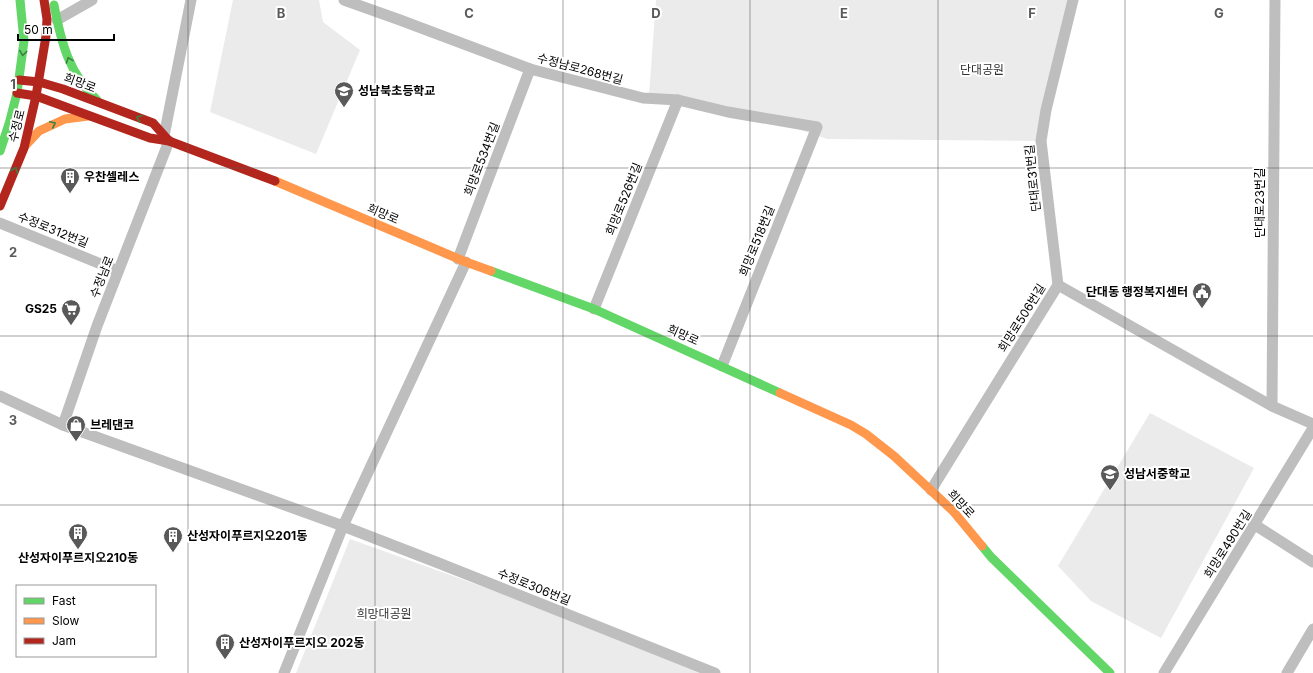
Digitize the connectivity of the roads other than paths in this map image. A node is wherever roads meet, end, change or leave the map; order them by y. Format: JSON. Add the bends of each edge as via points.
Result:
{"nodes":[{"id":1,"x":20,"y":0,"type":"edge"},
{"id":2,"x":44,"y":0,"type":"edge"},
{"id":3,"x":53,"y":0,"type":"edge"},
{"id":4,"x":92,"y":0,"type":"edge"},
{"id":5,"x":191,"y":0,"type":"edge"},
{"id":6,"x":344,"y":0,"type":"edge"},
{"id":7,"x":1073,"y":0,"type":"edge"},
{"id":8,"x":1275,"y":0,"type":"edge"},
{"id":9,"x":57,"y":20,"type":"junction"},
{"id":10,"x":530,"y":70,"type":"junction"},
{"id":11,"x":19,"y":80,"type":"junction"},
{"id":12,"x":39,"y":82,"type":"junction"},
{"id":13,"x":17,"y":93,"type":"junction"},
{"id":14,"x":36,"y":96,"type":"junction"},
{"id":15,"x":678,"y":100,"type":"junction"},
{"id":16,"x":100,"y":103,"type":"junction"},
{"id":17,"x":90,"y":116,"type":"junction"},
{"id":18,"x":817,"y":127,"type":"joint"},
{"id":19,"x":167,"y":138,"type":"junction"},
{"id":20,"x":24,"y":148,"type":"junction"},
{"id":21,"x":0,"y":151,"type":"edge"},
{"id":22,"x":0,"y":206,"type":"edge"},
{"id":23,"x":0,"y":223,"type":"edge"},
{"id":24,"x":462,"y":260,"type":"junction"},
{"id":25,"x":118,"y":271,"type":"junction"},
{"id":26,"x":1058,"y":285,"type":"junction"},
{"id":27,"x":594,"y":309,"type":"junction"},
{"id":28,"x":722,"y":366,"type":"junction"},
{"id":29,"x":0,"y":396,"type":"edge"},
{"id":30,"x":1272,"y":406,"type":"junction"},
{"id":31,"x":63,"y":424,"type":"junction"},
{"id":32,"x":1313,"y":424,"type":"edge"},
{"id":33,"x":1313,"y":428,"type":"edge"},
{"id":34,"x":931,"y":490,"type":"junction"},
{"id":35,"x":1255,"y":525,"type":"junction"},
{"id":36,"x":343,"y":526,"type":"junction"},
{"id":37,"x":1313,"y":562,"type":"edge"},
{"id":38,"x":1313,"y":629,"type":"edge"},
{"id":39,"x":284,"y":673,"type":"edge"},
{"id":40,"x":716,"y":673,"type":"edge"},
{"id":41,"x":1110,"y":673,"type":"edge"},
{"id":42,"x":1164,"y":673,"type":"edge"},
{"id":43,"x":1287,"y":673,"type":"edge"}],
"edges":[{"from":1,"to":11,"type":"main road","name":"수정로","one_way":true,"via":[[24,42]]},
{"from":2,"to":12,"type":"main road","name":"수정로","via":[[47,25]]},
{"from":3,"to":9,"type":"main road"},
{"from":4,"to":9,"type":"street"},
{"from":5,"to":19,"type":"street","name":"수정남로"},
{"from":6,"to":10,"type":"street","name":"수정남로268번길"},
{"from":7,"to":26,"type":"street","name":"단대로31번길","via":[[1046,110],[1041,142]]},
{"from":8,"to":30,"type":"street","name":"단대로23번길"},
{"from":16,"to":9,"type":"main road","one_way":true,"via":[[84,87],[71,65]]},
{"from":10,"to":15,"type":"street","name":"수정남로268번길","via":[[642,98]]},
{"from":10,"to":24,"type":"street","name":"희망로534번길"},
{"from":11,"to":12,"type":"main road","name":"희망로"},
{"from":11,"to":13,"type":"main road","name":"수정로"},
{"from":12,"to":14,"type":"main road","name":"수정로"},
{"from":12,"to":16,"type":"main road","name":"희망로"},
{"from":13,"to":14,"type":"main road","name":"희망로"},
{"from":13,"to":21,"type":"main road","name":"수정로","via":[[10,124]]},
{"from":14,"to":17,"type":"main road","name":"희망로"},
{"from":14,"to":20,"type":"main road","name":"수정로"},
{"from":15,"to":18,"type":"street","name":"수정남로268번길","via":[[728,112]]},
{"from":15,"to":27,"type":"street","name":"희망로526번길"},
{"from":19,"to":16,"type":"main road","name":"희망로","one_way":true,"via":[[153,123]]},
{"from":17,"to":19,"type":"main road","name":"희망로","via":[[150,138]]},
{"from":20,"to":17,"type":"main road","one_way":true,"via":[[39,131],[65,119]]},
{"from":18,"to":28,"type":"street","name":"희망로518번길"},
{"from":19,"to":24,"type":"main road","name":"희망로"},
{"from":19,"to":25,"type":"street","name":"수정남로"},
{"from":22,"to":20,"type":"main road","name":"수정로","one_way":true},
{"from":23,"to":25,"type":"street","name":"수정로312번길"},
{"from":24,"to":27,"type":"main road","name":"희망로"},
{"from":24,"to":36,"type":"street","name":"희망로534번길"},
{"from":25,"to":31,"type":"street","name":"수정남로"},
{"from":26,"to":30,"type":"street","name":"희망로506번길"},
{"from":26,"to":34,"type":"street","name":"희망로506번길"},
{"from":27,"to":28,"type":"main road","name":"희망로"},
{"from":28,"to":34,"type":"main road","name":"희망로","via":[[851,425],[894,456]]},
{"from":29,"to":31,"type":"street","name":"수정로306번길"},
{"from":30,"to":32,"type":"street","name":"희망로506번길"},
{"from":31,"to":36,"type":"street","name":"수정로306번길"},
{"from":33,"to":35,"type":"street","name":"희망로490번길"},
{"from":34,"to":41,"type":"main road","name":"희망로","via":[[954,511],[991,557]]},
{"from":35,"to":37,"type":"street"},
{"from":35,"to":42,"type":"street","name":"희망로490번길"},
{"from":36,"to":39,"type":"street","name":"희망로534번길"},
{"from":36,"to":40,"type":"street","name":"수정로306번길"},
{"from":38,"to":43,"type":"street"}]}
